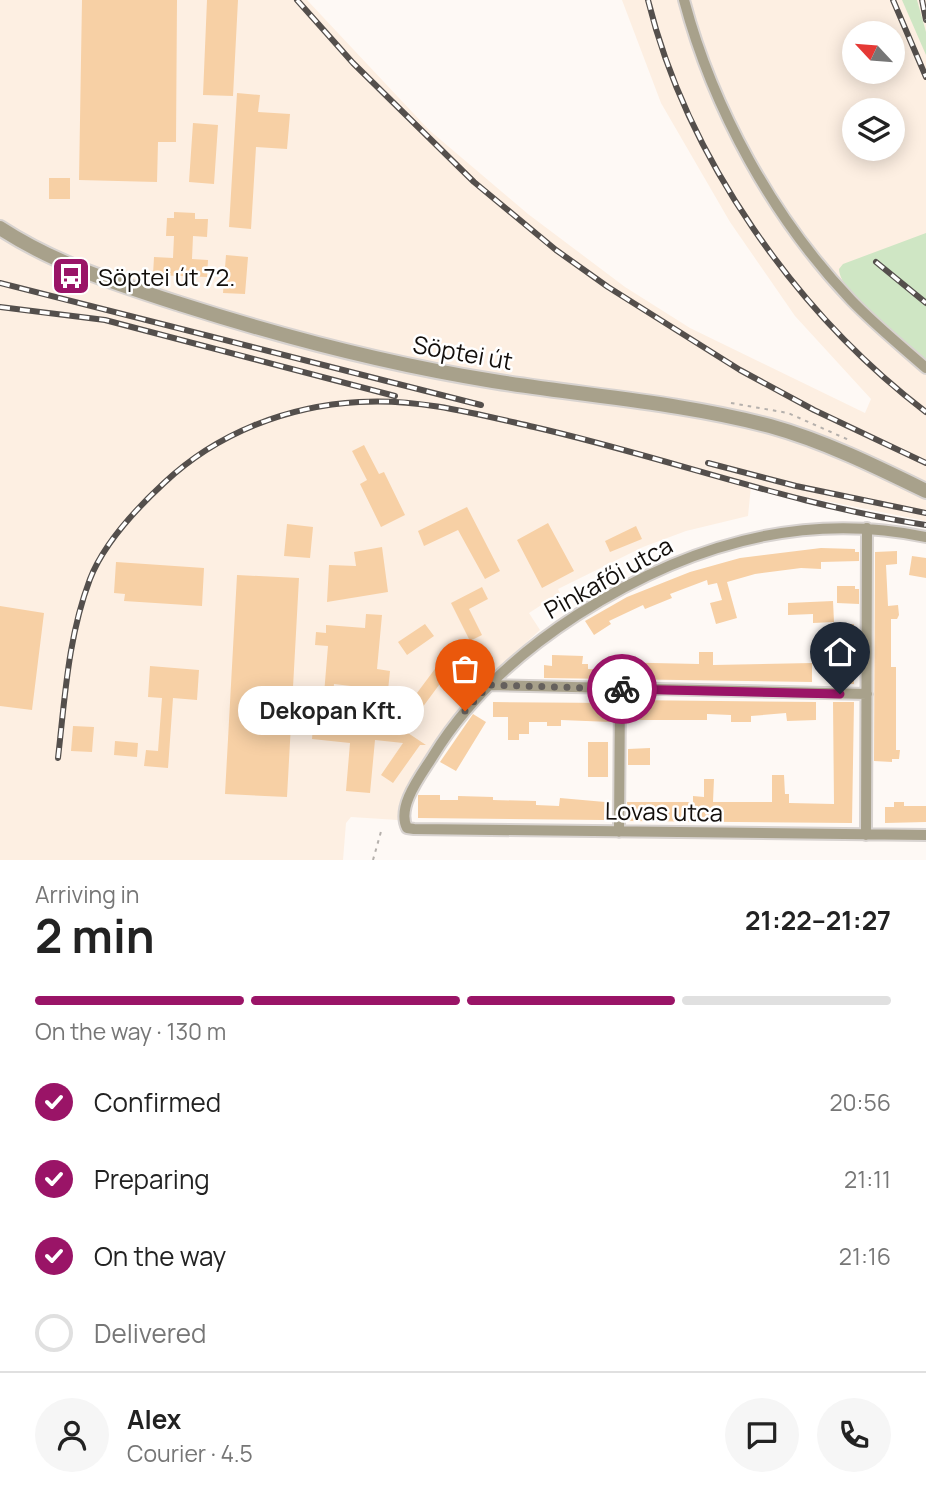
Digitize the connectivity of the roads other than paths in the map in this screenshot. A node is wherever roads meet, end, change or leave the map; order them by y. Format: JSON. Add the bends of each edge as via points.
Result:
{"nodes":[{"id":1,"x":684,"y":0,"type":"edge"},
{"id":2,"x":0,"y":228,"type":"edge"},
{"id":3,"x":926,"y":368,"type":"edge"},
{"id":4,"x":926,"y":491,"type":"edge"},
{"id":5,"x":867,"y":528,"type":"junction"},
{"id":6,"x":926,"y":537,"type":"edge"},
{"id":7,"x":489,"y":685,"type":"junction"},
{"id":8,"x":620,"y":689,"type":"junction"},
{"id":9,"x":867,"y":694,"type":"junction"},
{"id":10,"x":405,"y":822,"type":"joint"},
{"id":11,"x":619,"y":832,"type":"junction"},
{"id":12,"x":866,"y":835,"type":"junction"},
{"id":13,"x":926,"y":835,"type":"edge"}],
"edges":[{"from":1,"to":3,"type":"street","via":[[725,111],[776,202],[851,299]]},
{"from":2,"to":4,"type":"street","name":"Söptei út","via":[[94,275],[278,334],[429,370],[720,414],[828,446]]},
{"from":5,"to":6,"type":"street","name":"Pinkafői utca"},
{"from":5,"to":7,"type":"street","name":"Pinkafői utca","via":[[778,533],[692,555],[588,608],[536,642]]},
{"from":5,"to":9,"type":"street"},
{"from":7,"to":8,"type":"street"},
{"from":7,"to":10,"type":"street","name":"Pinkafői utca","via":[[445,736],[408,801]]},
{"from":8,"to":9,"type":"street"},
{"from":8,"to":11,"type":"street"},
{"from":9,"to":12,"type":"street"},
{"from":10,"to":11,"type":"street","name":"Lovas utca","via":[[407,828],[414,829]]},
{"from":11,"to":12,"type":"street","name":"Lovas utca"},
{"from":12,"to":13,"type":"street","name":"Lovas utca"}]}
